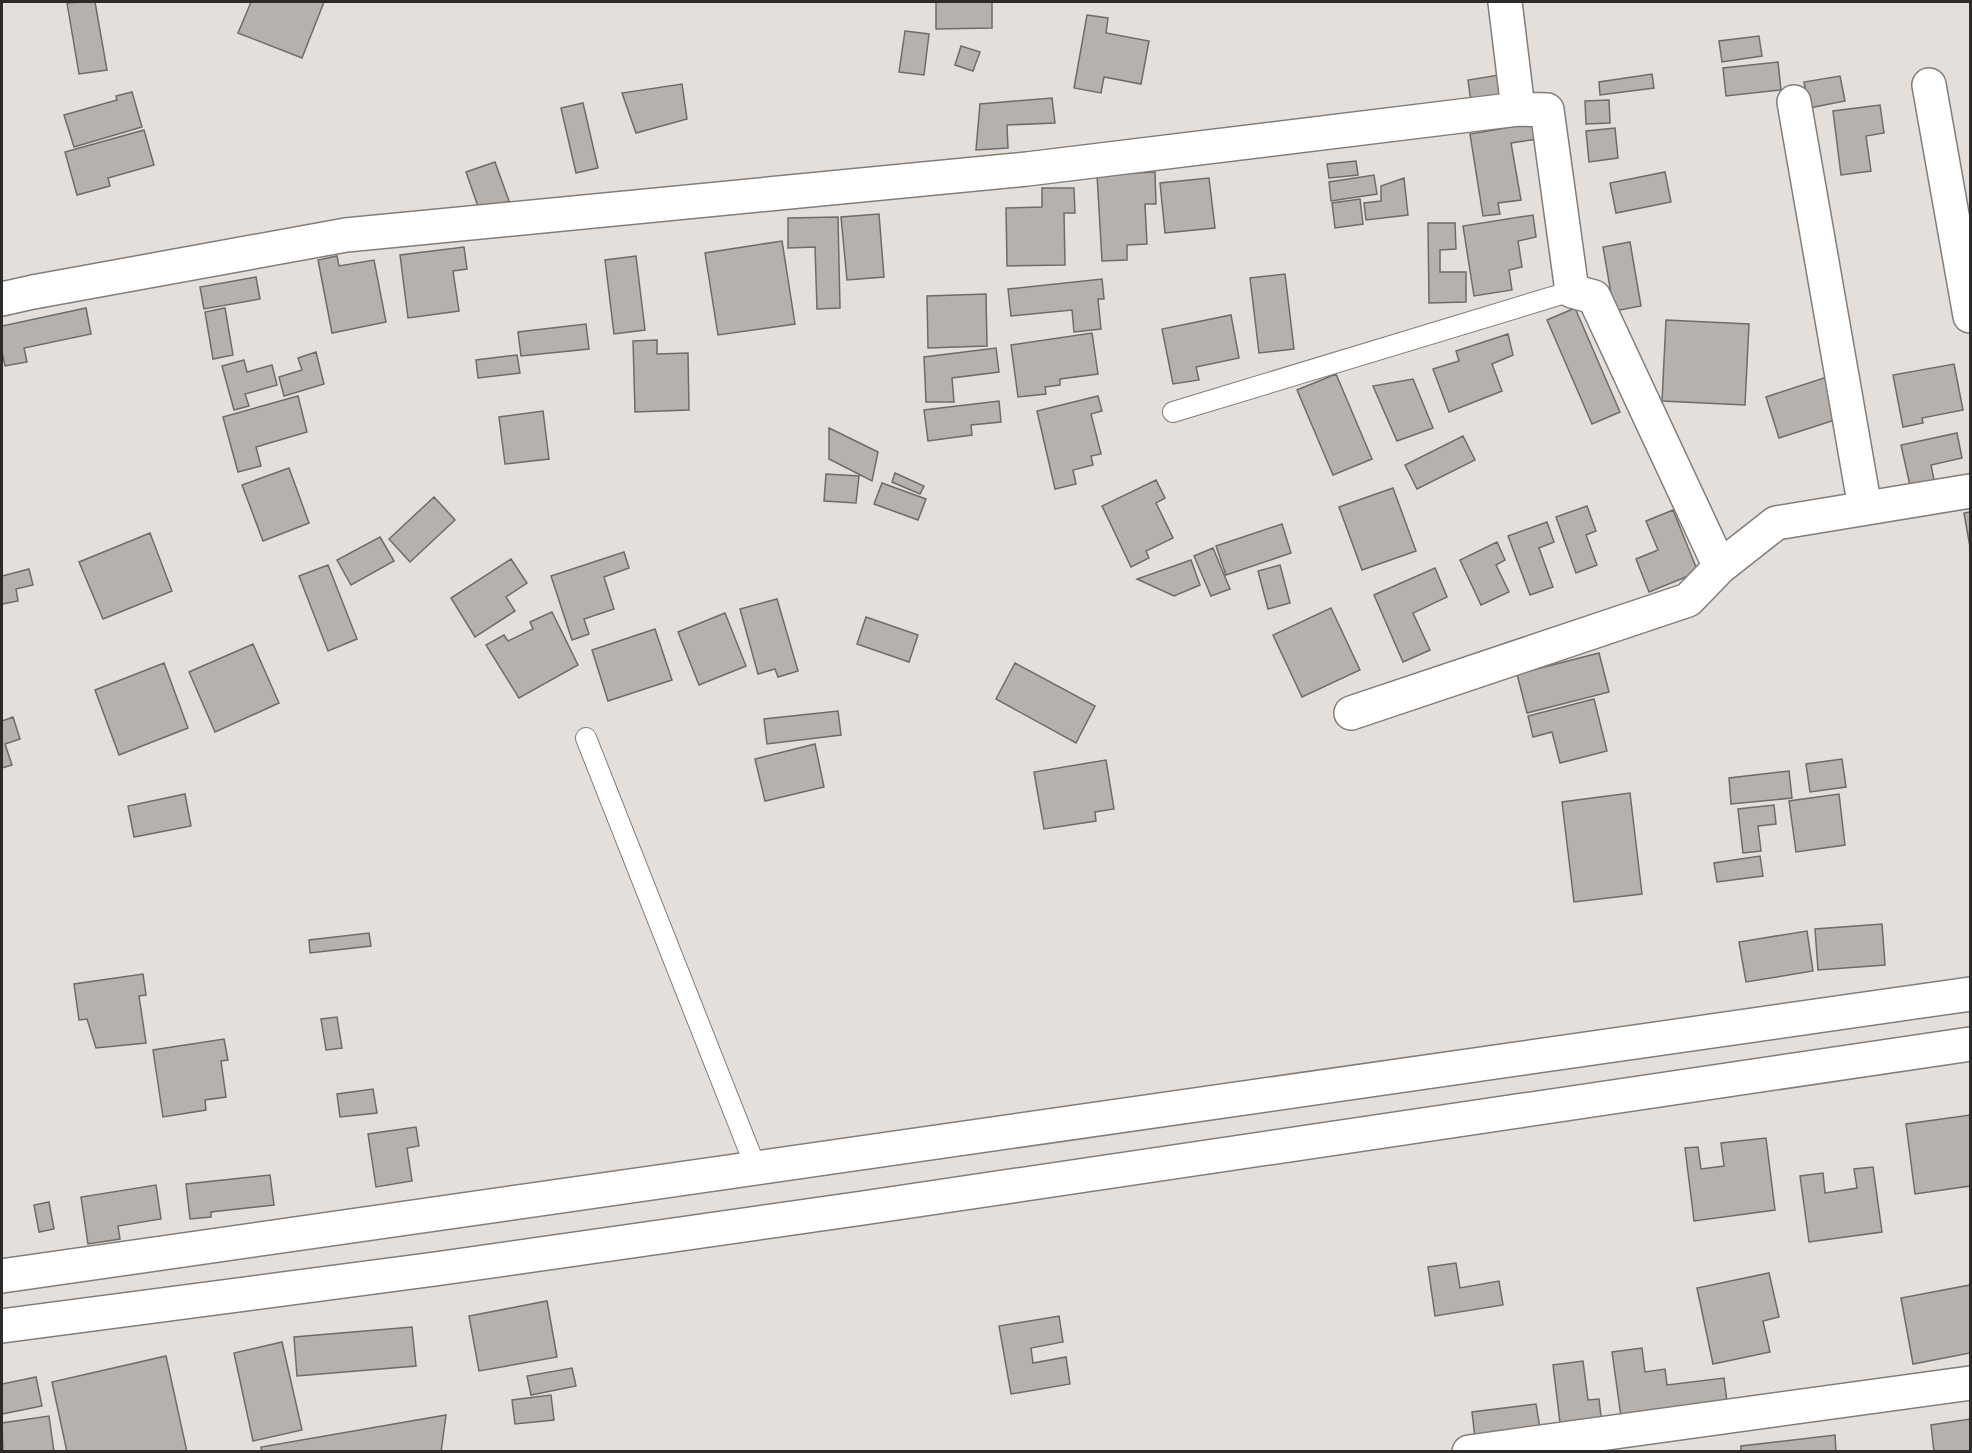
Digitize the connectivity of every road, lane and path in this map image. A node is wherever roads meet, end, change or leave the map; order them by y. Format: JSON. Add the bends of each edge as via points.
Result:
{"nodes":[{"id":1,"x":1505,"y":2,"type":"edge"},
{"id":2,"x":1929,"y":85,"type":"dead end"},
{"id":3,"x":1794,"y":102,"type":"dead end"},
{"id":4,"x":1518,"y":109,"type":"junction"},
{"id":5,"x":1572,"y":291,"type":"junction"},
{"id":6,"x":2,"y":299,"type":"edge"},
{"id":7,"x":1971,"y":316,"type":"edge"},
{"id":8,"x":1173,"y":412,"type":"dead end"},
{"id":9,"x":1971,"y":490,"type":"edge"},
{"id":10,"x":1865,"y":508,"type":"junction"},
{"id":11,"x":1720,"y":567,"type":"junction"},
{"id":12,"x":1351,"y":713,"type":"dead end"},
{"id":13,"x":586,"y":738,"type":"dead end"},
{"id":14,"x":1971,"y":994,"type":"edge"},
{"id":15,"x":1971,"y":1044,"type":"edge"},
{"id":16,"x":756,"y":1168,"type":"junction"},
{"id":17,"x":2,"y":1276,"type":"edge"},
{"id":18,"x":2,"y":1326,"type":"edge"},
{"id":19,"x":1971,"y":1383,"type":"edge"},
{"id":20,"x":1469,"y":1452,"type":"edge"}],
"edges":[{"from":1,"to":4,"type":"street"},
{"from":2,"to":7,"type":"street"},
{"from":3,"to":10,"type":"street"},
{"from":4,"to":5,"type":"street","via":[[1547,110]]},
{"from":4,"to":6,"type":"street","via":[[1027,169],[346,235]]},
{"from":5,"to":8,"type":"lane"},
{"from":5,"to":11,"type":"street","via":[[1594,297]]},
{"from":9,"to":10,"type":"street"},
{"from":10,"to":11,"type":"street","via":[[1776,523]]},
{"from":11,"to":12,"type":"street","via":[[1688,600]]},
{"from":13,"to":16,"type":"lane"},
{"from":14,"to":16,"type":"street"},
{"from":15,"to":18,"type":"street","via":[[435,1269]]},
{"from":16,"to":17,"type":"street"},
{"from":19,"to":20,"type":"street"}]}
